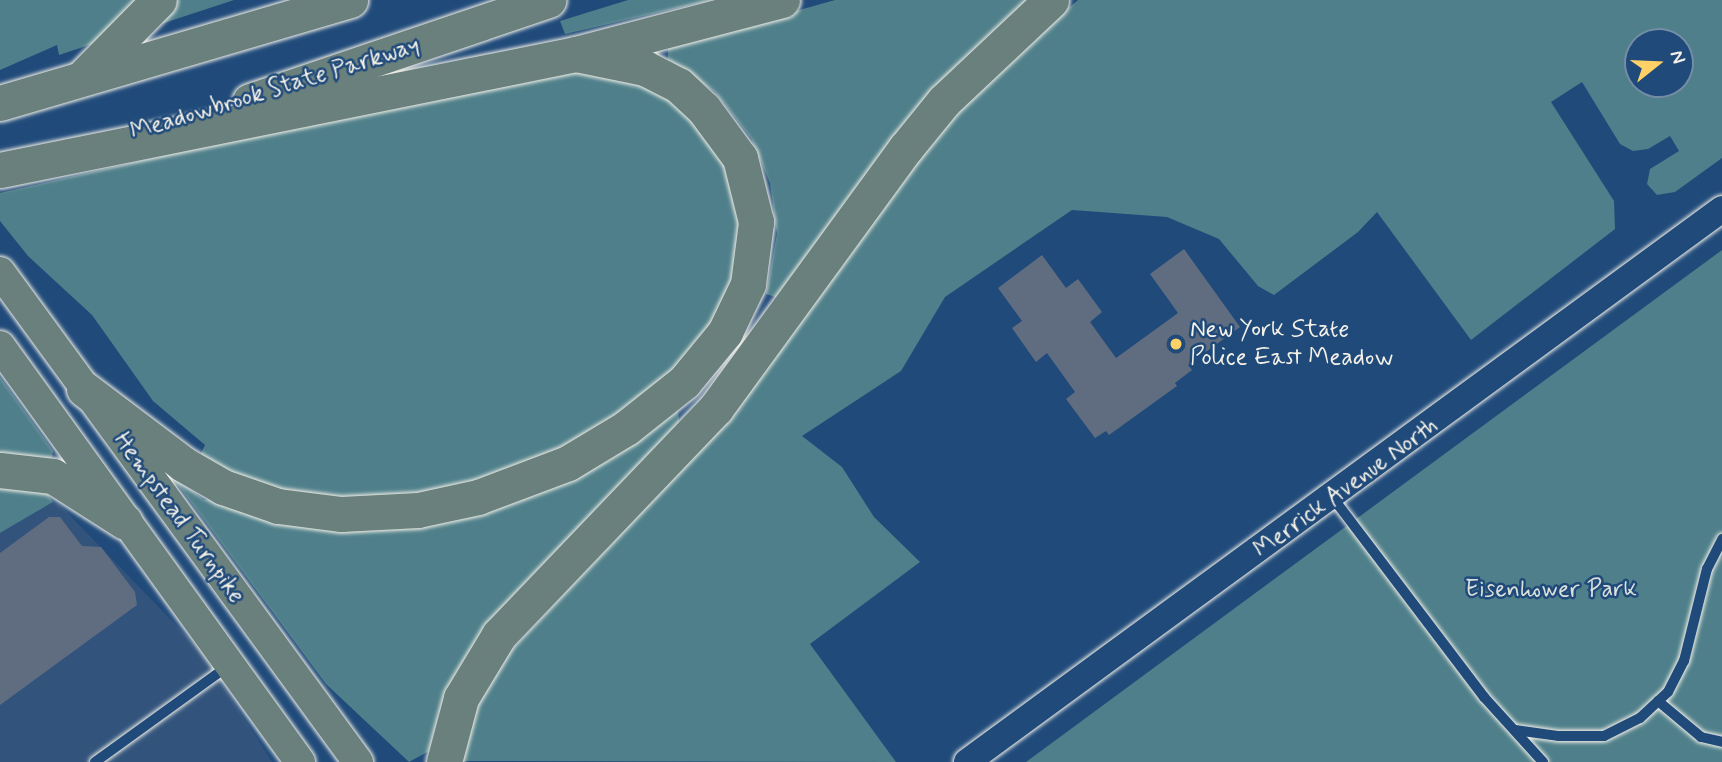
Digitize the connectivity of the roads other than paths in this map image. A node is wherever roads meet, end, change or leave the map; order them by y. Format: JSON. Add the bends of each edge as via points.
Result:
{"nodes":[{"id":1,"x":159,"y":0,"type":"edge"},
{"id":2,"x":350,"y":0,"type":"edge"},
{"id":3,"x":548,"y":0,"type":"edge"},
{"id":4,"x":782,"y":0,"type":"edge"},
{"id":5,"x":1051,"y":0,"type":"edge"},
{"id":6,"x":576,"y":54,"type":"junction"},
{"id":7,"x":78,"y":82,"type":"junction"},
{"id":8,"x":0,"y":103,"type":"edge"},
{"id":9,"x":0,"y":170,"type":"edge"},
{"id":10,"x":1722,"y":209,"type":"edge"},
{"id":11,"x":0,"y":272,"type":"edge"},
{"id":12,"x":0,"y":346,"type":"edge"},
{"id":13,"x":84,"y":389,"type":"junction"},
{"id":14,"x":0,"y":470,"type":"edge"},
{"id":15,"x":1333,"y":498,"type":"junction"},
{"id":16,"x":125,"y":522,"type":"junction"},
{"id":17,"x":1722,"y":539,"type":"edge"},
{"id":18,"x":231,"y":664,"type":"junction"},
{"id":19,"x":1658,"y":701,"type":"junction"},
{"id":20,"x":1515,"y":730,"type":"junction"},
{"id":21,"x":1722,"y":742,"type":"edge"},
{"id":22,"x":95,"y":762,"type":"edge"},
{"id":23,"x":300,"y":762,"type":"edge"},
{"id":24,"x":358,"y":762,"type":"edge"},
{"id":25,"x":444,"y":762,"type":"edge"},
{"id":26,"x":967,"y":762,"type":"edge"},
{"id":27,"x":1543,"y":762,"type":"edge"}],
"edges":[{"from":1,"to":7,"type":"highway"},
{"from":2,"to":7,"type":"highway"},
{"from":3,"to":9,"type":"highway","name":"Meadowbrook State Parkway","via":[[238,105]]},
{"from":4,"to":6,"type":"highway"},
{"from":5,"to":25,"type":"highway","via":[[972,73],[920,130],[716,408],[499,635],[461,698]]},
{"from":6,"to":9,"type":"highway"},
{"from":6,"to":13,"type":"highway","via":[[645,68],[678,85],[704,109],[740,158],[756,222],[748,284],[725,332],[684,382],[626,428],[568,463],[478,497],[418,510],[341,514],[278,506],[223,487],[183,464]]},
{"from":7,"to":8,"type":"highway"},
{"from":10,"to":15,"type":"main road","name":"Merrick Avenue North"},
{"from":11,"to":13,"type":"main road","name":"Hempstead Turnpike"},
{"from":12,"to":16,"type":"main road","name":"Hempstead Turnpike"},
{"from":13,"to":24,"type":"main road","name":"Hempstead Turnpike"},
{"from":14,"to":16,"type":"highway","via":[[53,476]]},
{"from":15,"to":20,"type":"lane"},
{"from":15,"to":26,"type":"main road","name":"Merrick Avenue North"},
{"from":16,"to":18,"type":"main road","name":"Hempstead Turnpike"},
{"from":17,"to":19,"type":"lane","via":[[1707,569],[1684,661]]},
{"from":18,"to":22,"type":"lane"},
{"from":18,"to":23,"type":"main road","name":"Hempstead Turnpike"},
{"from":19,"to":20,"type":"lane","via":[[1640,718],[1604,736]]},
{"from":19,"to":21,"type":"lane","via":[[1701,737]]},
{"from":20,"to":27,"type":"lane"}]}
